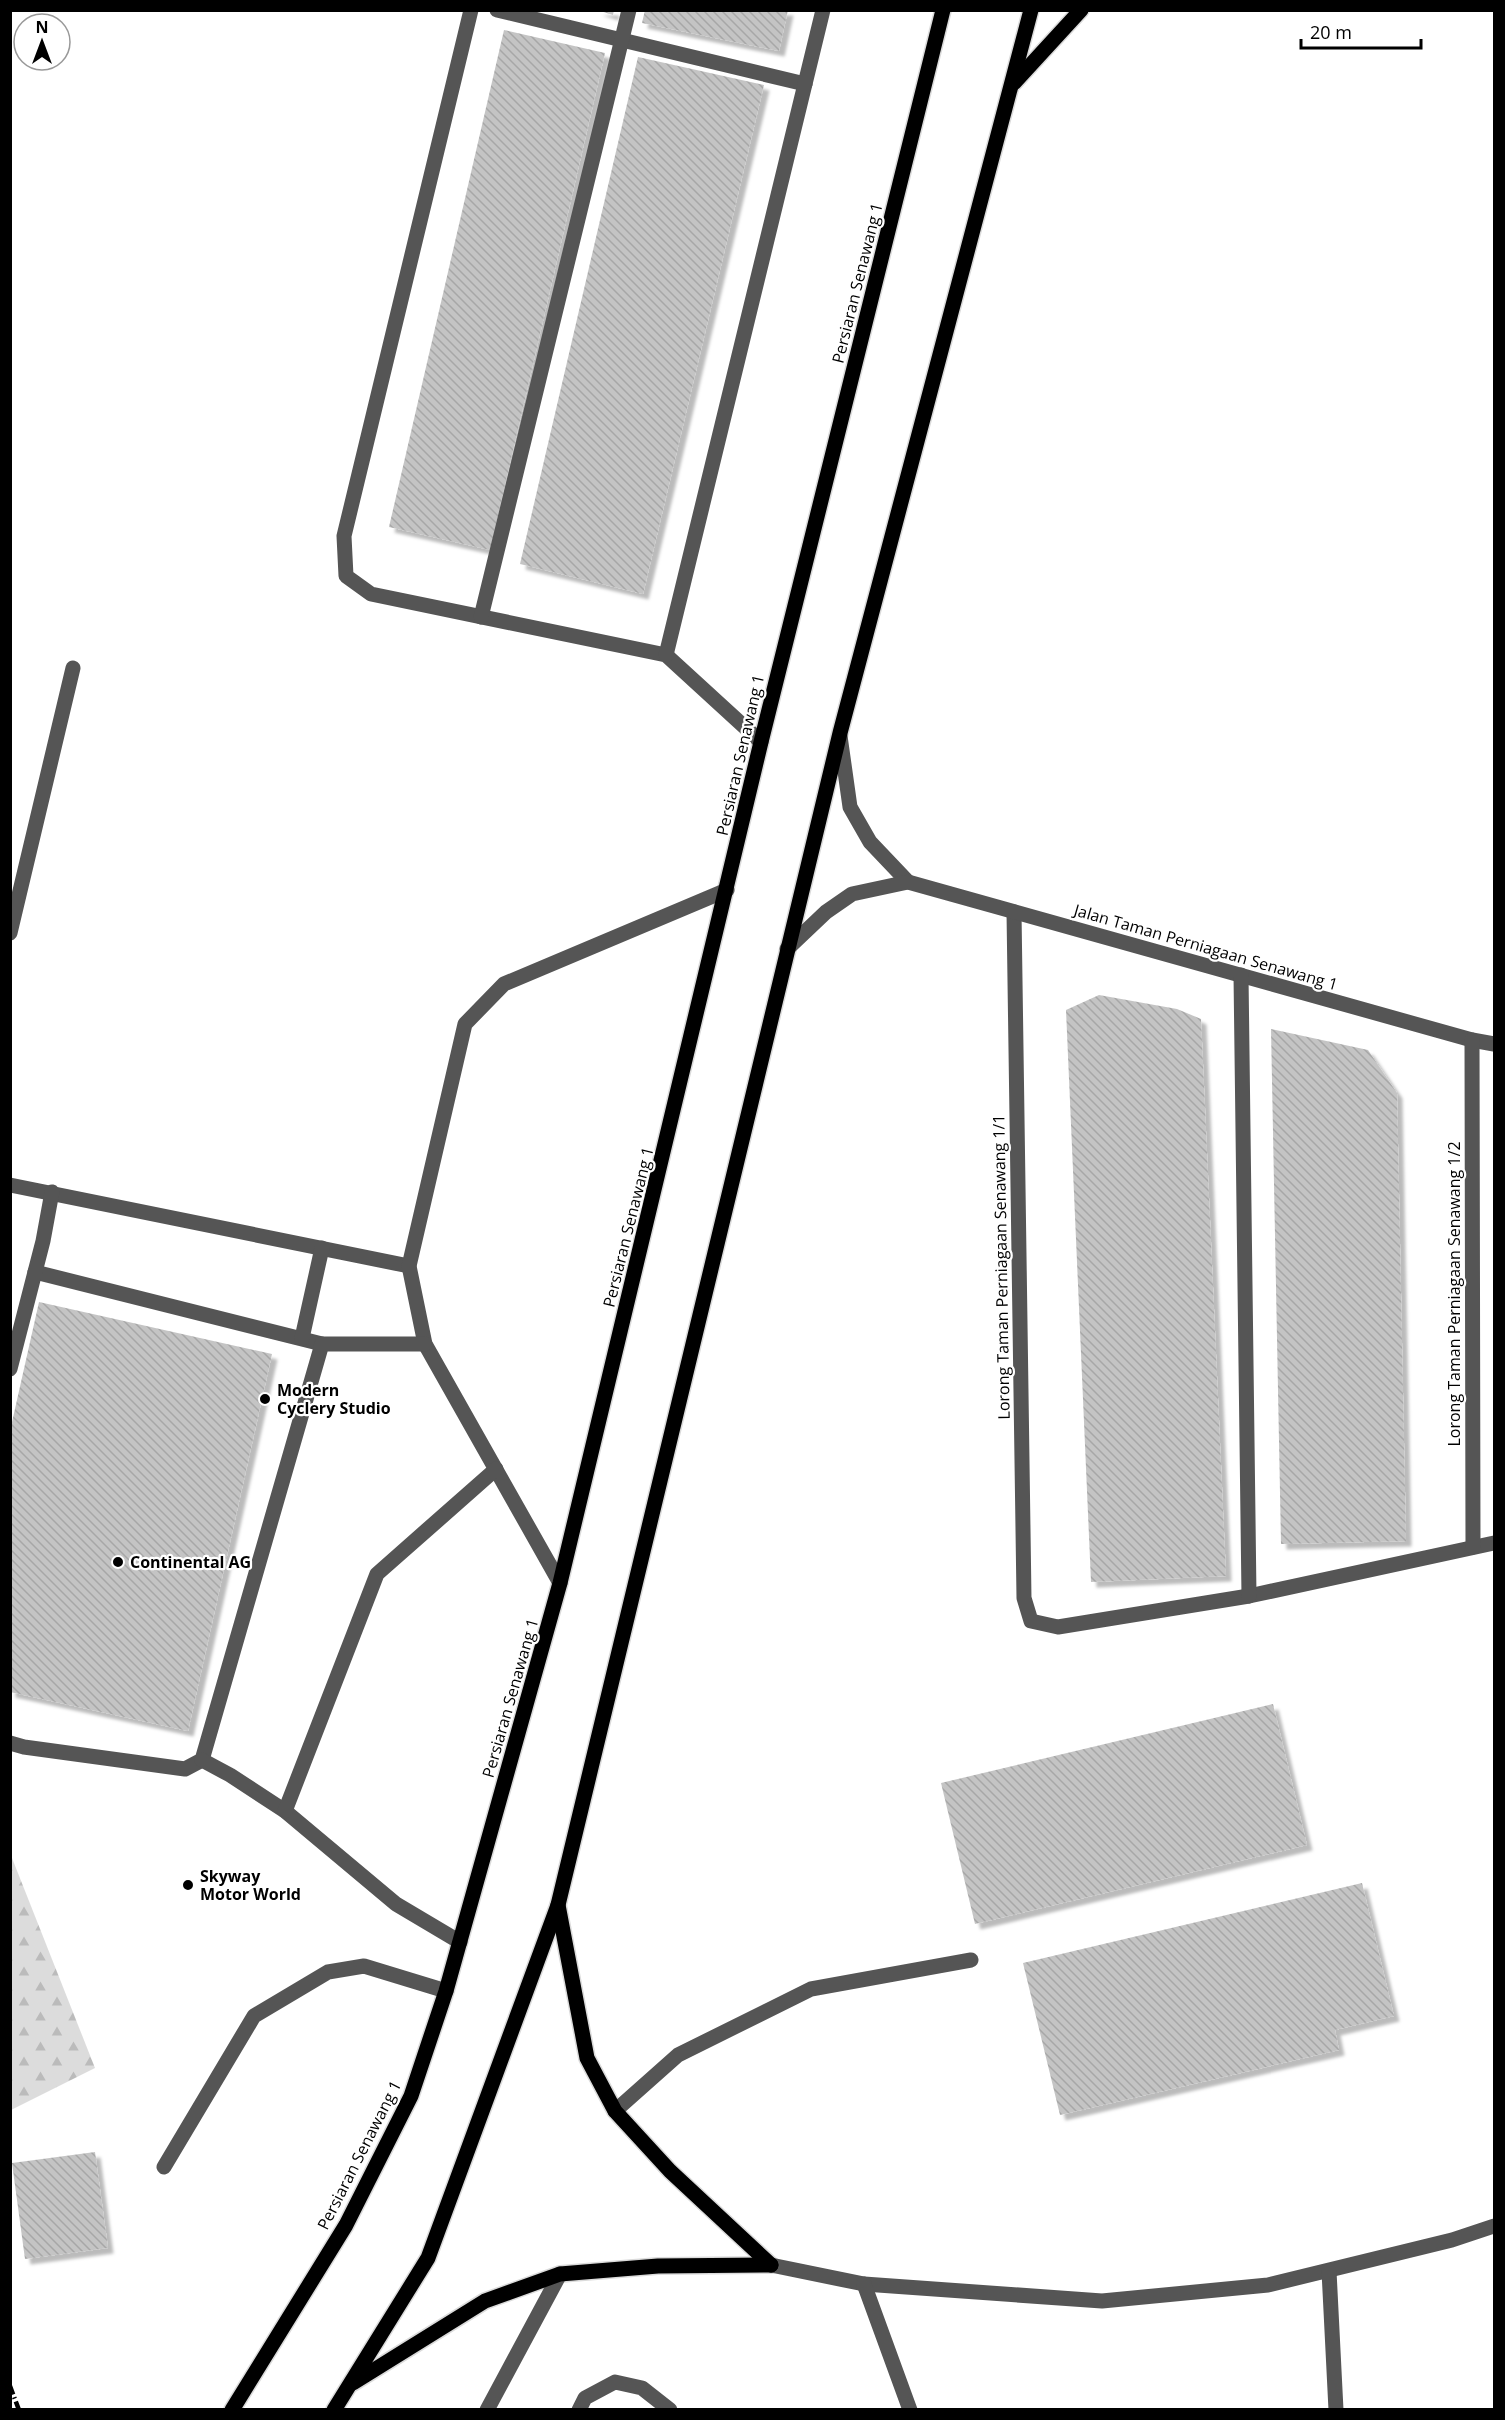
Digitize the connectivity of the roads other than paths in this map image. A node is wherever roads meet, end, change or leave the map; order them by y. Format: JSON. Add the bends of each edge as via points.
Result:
{"nodes":[{"id":1,"x":471,"y":10,"type":"edge"},
{"id":2,"x":498,"y":10,"type":"edge"},
{"id":3,"x":628,"y":10,"type":"edge"},
{"id":4,"x":823,"y":10,"type":"edge"},
{"id":5,"x":943,"y":10,"type":"edge"},
{"id":6,"x":1031,"y":10,"type":"edge"},
{"id":7,"x":1081,"y":10,"type":"edge"},
{"id":8,"x":621,"y":40,"type":"junction"},
{"id":9,"x":805,"y":84,"type":"junction"},
{"id":10,"x":1012,"y":87,"type":"junction"},
{"id":11,"x":481,"y":617,"type":"junction"},
{"id":12,"x":666,"y":656,"type":"junction"},
{"id":13,"x":73,"y":668,"type":"dead end"},
{"id":14,"x":840,"y":733,"type":"junction"},
{"id":15,"x":761,"y":742,"type":"junction"},
{"id":16,"x":909,"y":882,"type":"junction"},
{"id":17,"x":727,"y":890,"type":"junction"},
{"id":18,"x":1014,"y":912,"type":"junction"},
{"id":19,"x":10,"y":933,"type":"edge"},
{"id":20,"x":787,"y":949,"type":"junction"},
{"id":21,"x":1241,"y":975,"type":"junction"},
{"id":22,"x":1472,"y":1040,"type":"junction"},
{"id":23,"x":1494,"y":1044,"type":"edge"},
{"id":24,"x":10,"y":1185,"type":"edge"},
{"id":25,"x":52,"y":1192,"type":"junction"},
{"id":26,"x":322,"y":1248,"type":"junction"},
{"id":27,"x":409,"y":1266,"type":"junction"},
{"id":28,"x":35,"y":1272,"type":"junction"},
{"id":29,"x":302,"y":1338,"type":"junction"},
{"id":30,"x":322,"y":1344,"type":"junction"},
{"id":31,"x":425,"y":1344,"type":"junction"},
{"id":32,"x":10,"y":1369,"type":"edge"},
{"id":33,"x":496,"y":1469,"type":"junction"},
{"id":34,"x":1494,"y":1543,"type":"edge"},
{"id":35,"x":1473,"y":1547,"type":"junction"},
{"id":36,"x":561,"y":1583,"type":"junction"},
{"id":37,"x":1249,"y":1596,"type":"junction"},
{"id":38,"x":10,"y":1743,"type":"edge"},
{"id":39,"x":202,"y":1760,"type":"junction"},
{"id":40,"x":285,"y":1811,"type":"junction"},
{"id":41,"x":558,"y":1905,"type":"junction"},
{"id":42,"x":460,"y":1942,"type":"junction"},
{"id":43,"x":971,"y":1960,"type":"dead end"},
{"id":44,"x":446,"y":1991,"type":"junction"},
{"id":45,"x":615,"y":2111,"type":"junction"},
{"id":46,"x":164,"y":2167,"type":"dead end"},
{"id":47,"x":1494,"y":2226,"type":"edge"},
{"id":48,"x":771,"y":2265,"type":"junction"},
{"id":49,"x":1329,"y":2271,"type":"junction"},
{"id":50,"x":560,"y":2274,"type":"junction"},
{"id":51,"x":864,"y":2284,"type":"junction"},
{"id":52,"x":350,"y":2384,"type":"junction"},
{"id":53,"x":232,"y":2409,"type":"edge"},
{"id":54,"x":334,"y":2409,"type":"edge"},
{"id":55,"x":487,"y":2409,"type":"edge"},
{"id":56,"x":579,"y":2409,"type":"edge"},
{"id":57,"x":670,"y":2409,"type":"edge"},
{"id":58,"x":910,"y":2409,"type":"edge"},
{"id":59,"x":1336,"y":2409,"type":"edge"}],
"edges":[{"from":1,"to":11,"type":"street","via":[[344,536],[346,576],[371,594]]},
{"from":2,"to":8,"type":"street"},
{"from":3,"to":8,"type":"street"},
{"from":4,"to":9,"type":"street"},
{"from":5,"to":15,"type":"main road","name":"Persiaran Senawang 1"},
{"from":6,"to":10,"type":"main road"},
{"from":7,"to":10,"type":"main road"},
{"from":8,"to":9,"type":"street"},
{"from":8,"to":11,"type":"street"},
{"from":9,"to":12,"type":"street"},
{"from":10,"to":14,"type":"main road"},
{"from":11,"to":12,"type":"street"},
{"from":12,"to":15,"type":"street"},
{"from":13,"to":19,"type":"street"},
{"from":14,"to":16,"type":"street","via":[[850,807],[870,842]]},
{"from":14,"to":20,"type":"main road"},
{"from":15,"to":17,"type":"main road","name":"Persiaran Senawang 1"},
{"from":16,"to":18,"type":"street","name":"Jalan Taman Perniagaan Senawang 1"},
{"from":16,"to":20,"type":"street","via":[[852,894],[826,912]]},
{"from":17,"to":27,"type":"street","via":[[504,984],[465,1024]]},
{"from":17,"to":36,"type":"main road","name":"Persiaran Senawang 1"},
{"from":18,"to":21,"type":"street","name":"Jalan Taman Perniagaan Senawang 1"},
{"from":18,"to":37,"type":"street","name":"Lorong Taman Perniagaan Senawang 1/1","via":[[1024,1598],[1031,1621],[1058,1627]]},
{"from":20,"to":41,"type":"main road"},
{"from":21,"to":22,"type":"street","name":"Jalan Taman Perniagaan Senawang 1"},
{"from":21,"to":37,"type":"street"},
{"from":22,"to":23,"type":"street","name":"Jalan Taman Perniagaan Senawang 1"},
{"from":22,"to":35,"type":"street","name":"Lorong Taman Perniagaan Senawang 1/2"},
{"from":24,"to":25,"type":"street"},
{"from":25,"to":26,"type":"street"},
{"from":25,"to":28,"type":"street"},
{"from":26,"to":27,"type":"street"},
{"from":26,"to":29,"type":"street"},
{"from":27,"to":31,"type":"street"},
{"from":28,"to":29,"type":"street"},
{"from":28,"to":32,"type":"street"},
{"from":29,"to":30,"type":"street"},
{"from":30,"to":31,"type":"street"},
{"from":30,"to":39,"type":"street"},
{"from":31,"to":33,"type":"street"},
{"from":33,"to":36,"type":"street"},
{"from":33,"to":40,"type":"street","via":[[377,1574]]},
{"from":34,"to":35,"type":"street"},
{"from":35,"to":37,"type":"street"},
{"from":36,"to":42,"type":"main road","name":"Persiaran Senawang 1"},
{"from":38,"to":39,"type":"street","via":[[185,1769]]},
{"from":39,"to":40,"type":"street"},
{"from":40,"to":42,"type":"street","via":[[396,1904]]},
{"from":41,"to":45,"type":"main road","via":[[587,2058]]},
{"from":41,"to":52,"type":"main road","via":[[428,2258]]},
{"from":42,"to":44,"type":"main road","name":"Persiaran Senawang 1"},
{"from":43,"to":45,"type":"street","via":[[812,1989],[678,2055]]},
{"from":44,"to":46,"type":"street","via":[[364,1966],[328,1972],[254,2016]]},
{"from":44,"to":53,"type":"main road","name":"Persiaran Senawang 1","via":[[411,2096],[346,2225]]},
{"from":45,"to":48,"type":"main road","via":[[670,2171]]},
{"from":47,"to":49,"type":"street"},
{"from":48,"to":50,"type":"main road","via":[[658,2266]]},
{"from":48,"to":51,"type":"street"},
{"from":49,"to":51,"type":"street","via":[[1269,2285],[1102,2301]]},
{"from":49,"to":59,"type":"street"},
{"from":50,"to":52,"type":"main road","via":[[485,2301]]},
{"from":50,"to":55,"type":"street"},
{"from":51,"to":58,"type":"street"},
{"from":52,"to":54,"type":"main road"},
{"from":56,"to":57,"type":"street","via":[[585,2398],[615,2382],[642,2388]]}]}
